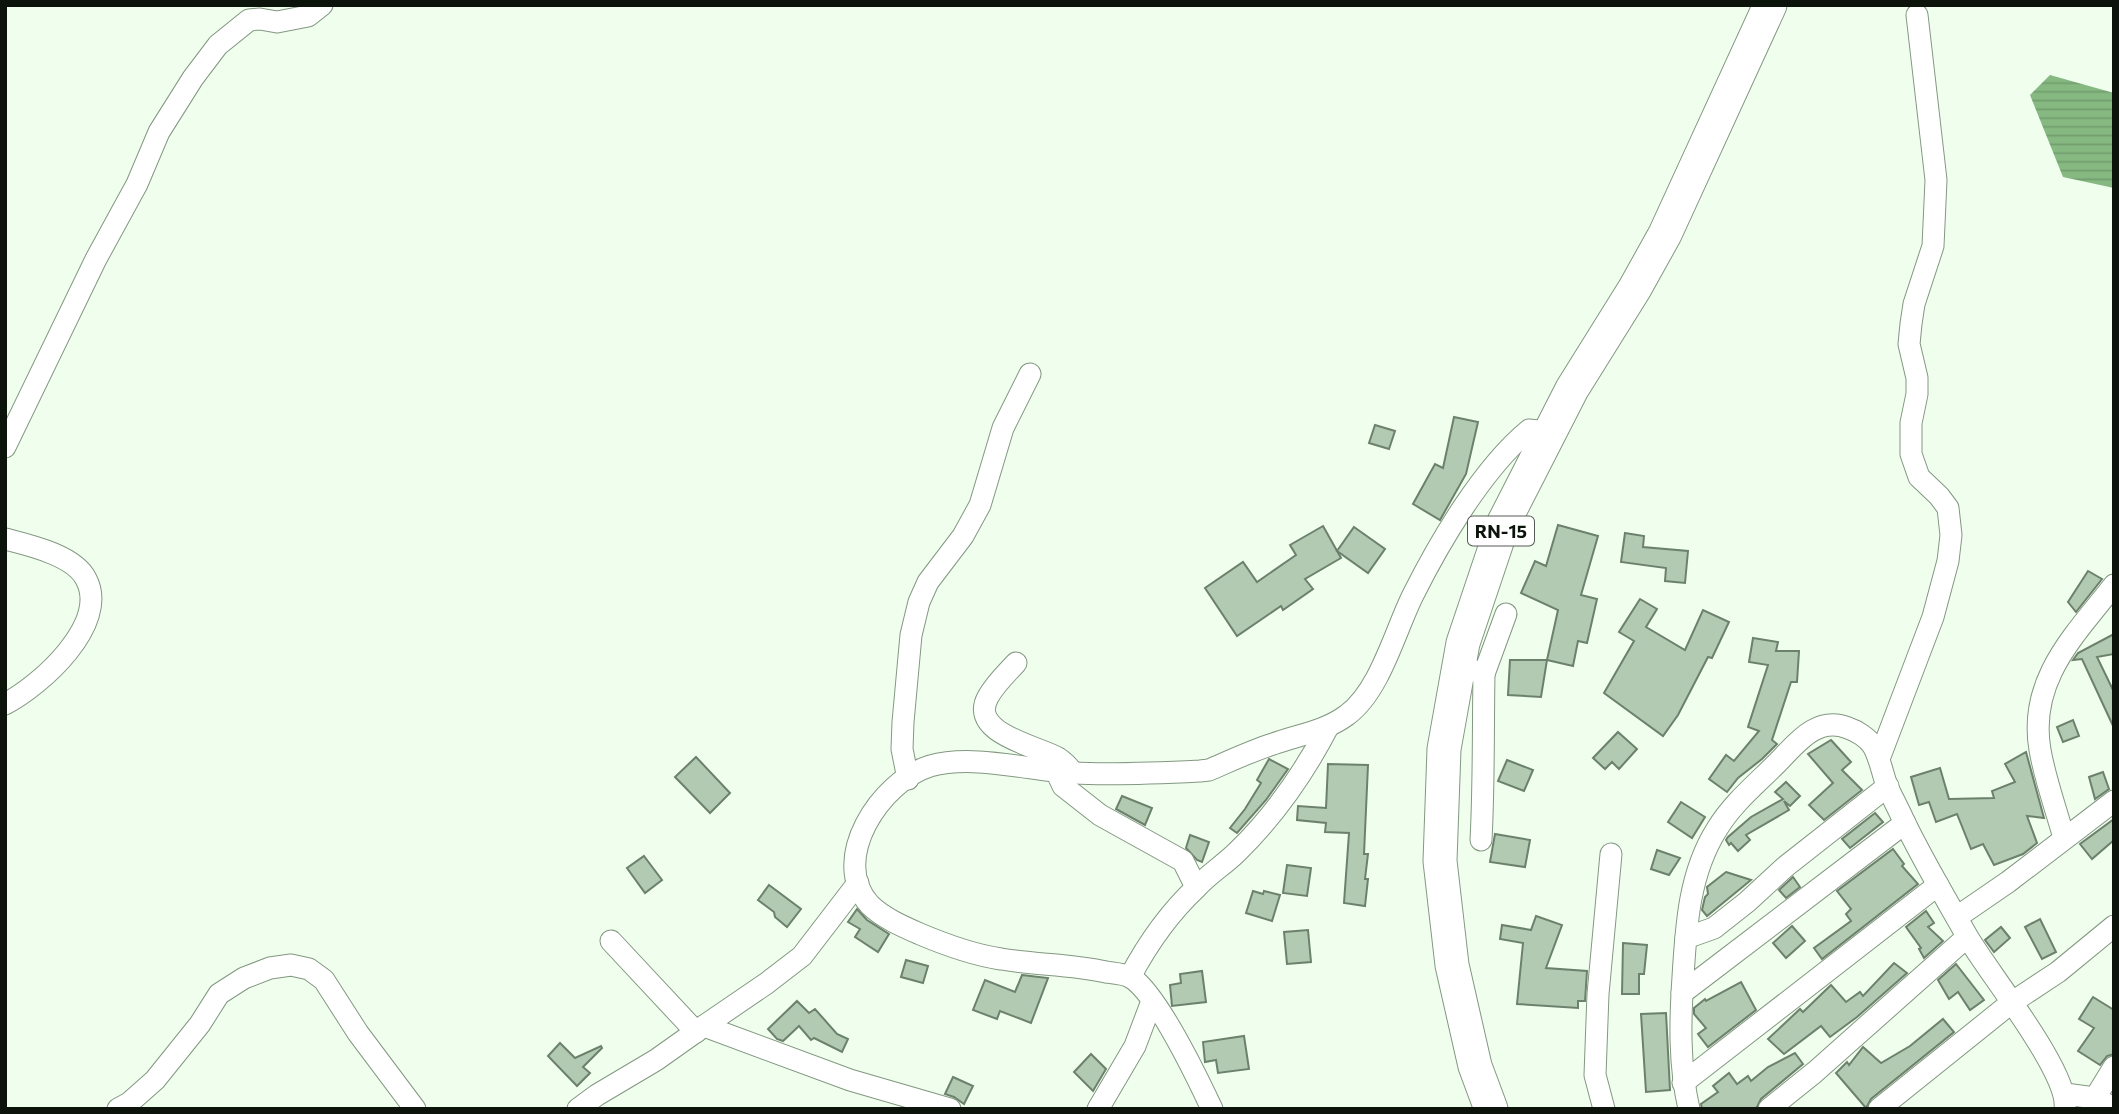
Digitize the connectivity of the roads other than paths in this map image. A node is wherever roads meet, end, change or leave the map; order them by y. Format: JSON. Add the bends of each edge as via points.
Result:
{"nodes":[{"id":1,"x":322,"y":5,"type":"edge"},
{"id":2,"x":1770,"y":5,"type":"edge"},
{"id":3,"x":1917,"y":15,"type":"dead end"},
{"id":4,"x":1030,"y":374,"type":"dead end"},
{"id":5,"x":1548,"y":432,"type":"junction"},
{"id":6,"x":5,"y":447,"type":"edge"},
{"id":7,"x":5,"y":539,"type":"edge"},
{"id":8,"x":2114,"y":585,"type":"edge"},
{"id":9,"x":1506,"y":614,"type":"dead end"},
{"id":10,"x":1016,"y":663,"type":"dead end"},
{"id":11,"x":1471,"y":670,"type":"junction"},
{"id":12,"x":5,"y":704,"type":"edge"},
{"id":13,"x":1328,"y":727,"type":"junction"},
{"id":14,"x":1879,"y":759,"type":"junction"},
{"id":15,"x":1065,"y":772,"type":"junction"},
{"id":16,"x":908,"y":779,"type":"junction"},
{"id":17,"x":1888,"y":786,"type":"junction"},
{"id":18,"x":2114,"y":801,"type":"edge"},
{"id":19,"x":1905,"y":823,"type":"junction"},
{"id":20,"x":2064,"y":838,"type":"junction"},
{"id":21,"x":1481,"y":840,"type":"dead end"},
{"id":22,"x":1611,"y":853,"type":"dead end"},
{"id":23,"x":858,"y":883,"type":"junction"},
{"id":24,"x":1938,"y":885,"type":"junction"},
{"id":25,"x":1196,"y":887,"type":"junction"},
{"id":26,"x":1957,"y":917,"type":"junction"},
{"id":27,"x":2114,"y":926,"type":"edge"},
{"id":28,"x":1968,"y":937,"type":"junction"},
{"id":29,"x":1686,"y":938,"type":"junction"},
{"id":30,"x":611,"y":941,"type":"dead end"},
{"id":31,"x":1130,"y":977,"type":"junction"},
{"id":32,"x":1682,"y":993,"type":"junction"},
{"id":33,"x":1153,"y":1001,"type":"junction"},
{"id":34,"x":2011,"y":1003,"type":"junction"},
{"id":35,"x":700,"y":1029,"type":"junction"},
{"id":36,"x":2114,"y":1067,"type":"edge"},
{"id":37,"x":1683,"y":1083,"type":"junction"},
{"id":38,"x":2095,"y":1098,"type":"junction"},
{"id":39,"x":2065,"y":1101,"type":"edge"},
{"id":40,"x":2114,"y":1108,"type":"edge"},
{"id":41,"x":118,"y":1109,"type":"edge"},
{"id":42,"x":415,"y":1109,"type":"edge"},
{"id":43,"x":578,"y":1109,"type":"edge"},
{"id":44,"x":950,"y":1109,"type":"edge"},
{"id":45,"x":1098,"y":1109,"type":"edge"},
{"id":46,"x":1212,"y":1109,"type":"edge"},
{"id":47,"x":1491,"y":1109,"type":"edge"},
{"id":48,"x":1604,"y":1109,"type":"edge"},
{"id":49,"x":1689,"y":1109,"type":"edge"},
{"id":50,"x":1769,"y":1109,"type":"edge"},
{"id":51,"x":1879,"y":1109,"type":"edge"}],
"edges":[{"from":1,"to":6,"type":"street","via":[[309,16],[277,22],[250,20],[218,45],[193,78],[159,132]]},
{"from":2,"to":5,"type":"main road","number":"RN-15","via":[[1665,234]]},
{"from":3,"to":14,"type":"street","via":[[1936,180],[1933,246],[1918,290],[1909,344],[1917,378],[1911,454],[1919,477],[1948,509],[1951,535],[1933,617]]},
{"from":4,"to":16,"type":"street","via":[[1003,428],[980,505],[919,602],[911,635],[903,722]]},
{"from":5,"to":11,"type":"main road","number":"RN-15","via":[[1503,523],[1463,643]]},
{"from":5,"to":13,"type":"street","via":[[1529,430],[1488,476],[1444,536],[1373,683],[1348,715]]},
{"from":7,"to":12,"type":"street","via":[[45,550],[72,565],[86,578],[90,596],[87,622],[74,645],[45,675]]},
{"from":8,"to":20,"type":"street","via":[[2059,656],[2040,698],[2040,749]]},
{"from":9,"to":11,"type":"street"},
{"from":10,"to":15,"type":"street","via":[[986,699],[984,714],[1003,734],[1057,757]]},
{"from":11,"to":21,"type":"street","via":[[1485,774]]},
{"from":11,"to":47,"type":"main road","number":"RN-15","via":[[1444,749],[1440,861],[1452,965],[1475,1066]]},
{"from":13,"to":15,"type":"street","via":[[1209,769]]},
{"from":13,"to":25,"type":"street","via":[[1278,806],[1237,852]]},
{"from":14,"to":17,"type":"street"},
{"from":14,"to":29,"type":"street","via":[[1871,743],[1845,726],[1818,726],[1797,742],[1716,830],[1692,888]]},
{"from":15,"to":16,"type":"street","via":[[949,763],[928,767]]},
{"from":15,"to":25,"type":"street","via":[[1063,786],[1100,815],[1183,861]]},
{"from":16,"to":23,"type":"street","via":[[889,792],[867,819],[858,844]]},
{"from":17,"to":19,"type":"street"},
{"from":17,"to":29,"type":"street","via":[[1714,928]]},
{"from":18,"to":20,"type":"street"},
{"from":19,"to":24,"type":"street"},
{"from":19,"to":32,"type":"street"},
{"from":20,"to":26,"type":"street"},
{"from":22,"to":48,"type":"street","via":[[1595,1075]]},
{"from":23,"to":31,"type":"street","via":[[869,904],[886,917],[964,950]]},
{"from":23,"to":35,"type":"street","via":[[802,956]]},
{"from":24,"to":26,"type":"street"},
{"from":24,"to":37,"type":"street"},
{"from":25,"to":31,"type":"street","via":[[1148,943]]},
{"from":26,"to":28,"type":"street"},
{"from":27,"to":34,"type":"street"},
{"from":28,"to":34,"type":"street"},
{"from":28,"to":50,"type":"street"},
{"from":29,"to":32,"type":"street"},
{"from":30,"to":35,"type":"street"},
{"from":31,"to":33,"type":"street"},
{"from":32,"to":37,"type":"street"},
{"from":33,"to":45,"type":"street","via":[[1135,1046]]},
{"from":33,"to":46,"type":"street"},
{"from":34,"to":39,"type":"street","via":[[2047,1056]]},
{"from":34,"to":51,"type":"street"},
{"from":35,"to":43,"type":"street"},
{"from":35,"to":44,"type":"street"},
{"from":36,"to":38,"type":"street"},
{"from":37,"to":49,"type":"street"},
{"from":38,"to":39,"type":"street"},
{"from":38,"to":40,"type":"street"},
{"from":41,"to":42,"type":"street","via":[[155,1080],[219,994],[244,978],[291,965],[309,969],[324,980]]}]}
